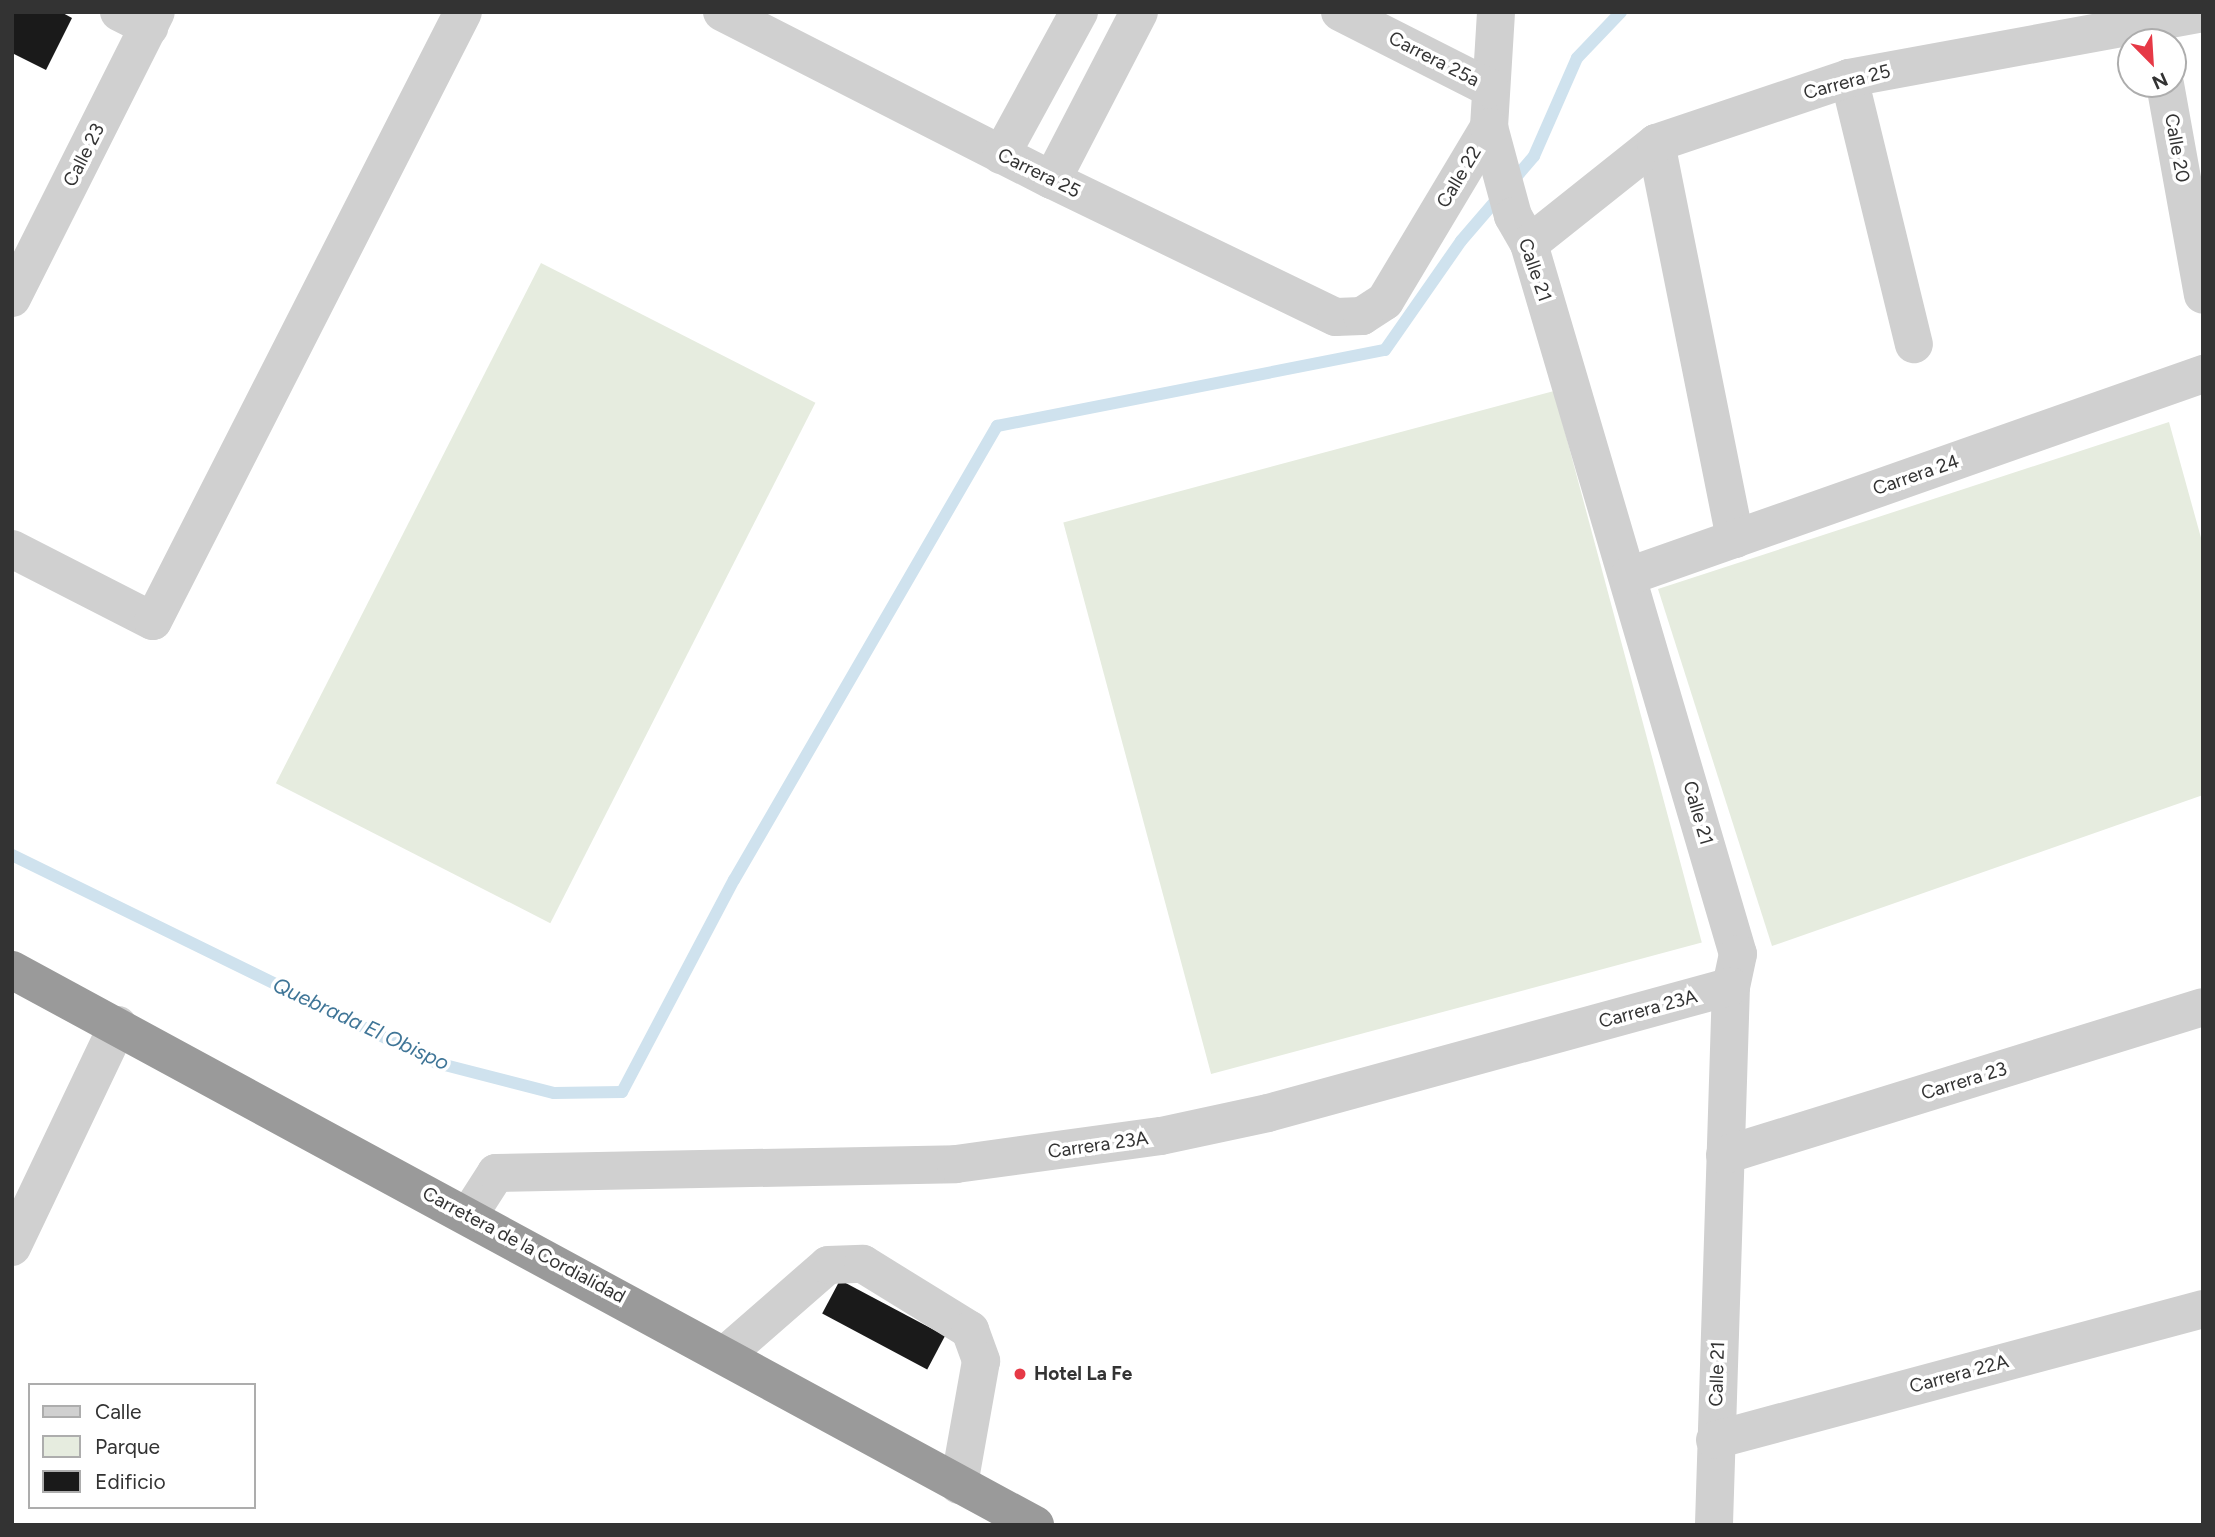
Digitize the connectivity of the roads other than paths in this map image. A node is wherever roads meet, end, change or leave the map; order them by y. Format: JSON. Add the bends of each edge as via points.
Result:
{"nodes":[{"id":1,"x":463,"y":12,"type":"edge"},
{"id":2,"x":722,"y":12,"type":"edge"},
{"id":3,"x":1079,"y":12,"type":"edge"},
{"id":4,"x":1139,"y":12,"type":"edge"},
{"id":5,"x":1340,"y":12,"type":"edge"},
{"id":6,"x":1496,"y":12,"type":"edge"},
{"id":7,"x":2203,"y":13,"type":"edge"},
{"id":8,"x":141,"y":17,"type":"edge"},
{"id":9,"x":2154,"y":24,"type":"edge"},
{"id":10,"x":1849,"y":78,"type":"junction"},
{"id":11,"x":1490,"y":88,"type":"junction"},
{"id":12,"x":2168,"y":98,"type":"edge"},
{"id":13,"x":1489,"y":127,"type":"junction"},
{"id":14,"x":1656,"y":144,"type":"junction"},
{"id":15,"x":1001,"y":155,"type":"junction"},
{"id":16,"x":1052,"y":180,"type":"junction"},
{"id":17,"x":1521,"y":230,"type":"junction"},
{"id":18,"x":22,"y":253,"type":"edge"},
{"id":19,"x":2203,"y":295,"type":"edge"},
{"id":20,"x":12,"y":299,"type":"edge"},
{"id":21,"x":1362,"y":316,"type":"joint"},
{"id":22,"x":1914,"y":344,"type":"dead end"},
{"id":23,"x":2203,"y":374,"type":"edge"},
{"id":24,"x":1735,"y":539,"type":"junction"},
{"id":25,"x":12,"y":549,"type":"edge"},
{"id":26,"x":1629,"y":576,"type":"junction"},
{"id":27,"x":12,"y":970,"type":"edge"},
{"id":28,"x":1731,"y":986,"type":"junction"},
{"id":29,"x":2203,"y":1007,"type":"edge"},
{"id":30,"x":118,"y":1025,"type":"junction"},
{"id":31,"x":1725,"y":1155,"type":"junction"},
{"id":32,"x":469,"y":1215,"type":"junction"},
{"id":33,"x":12,"y":1247,"type":"edge"},
{"id":34,"x":2203,"y":1309,"type":"edge"},
{"id":35,"x":726,"y":1354,"type":"junction"},
{"id":36,"x":1715,"y":1440,"type":"junction"},
{"id":37,"x":959,"y":1485,"type":"junction"},
{"id":38,"x":1035,"y":1525,"type":"edge"},
{"id":39,"x":1714,"y":1525,"type":"edge"}],
"edges":[{"from":1,"to":25,"type":"street","via":[[153,621]]},
{"from":2,"to":15,"type":"street","name":"Carrera 25"},
{"from":3,"to":15,"type":"street"},
{"from":4,"to":16,"type":"street"},
{"from":5,"to":11,"type":"street","name":"Carrera 25a"},
{"from":6,"to":11,"type":"street","name":"Calle 22"},
{"from":7,"to":9,"type":"street","name":"Carrera 25"},
{"from":8,"to":18,"type":"street","name":"Calle 23"},
{"from":9,"to":10,"type":"street","name":"Carrera 25"},
{"from":10,"to":14,"type":"street","name":"Carrera 25"},
{"from":10,"to":22,"type":"street"},
{"from":11,"to":13,"type":"street","name":"Calle 22"},
{"from":12,"to":19,"type":"street","name":"Calle 20"},
{"from":13,"to":17,"type":"street","name":"Calle 21"},
{"from":13,"to":21,"type":"street","name":"Calle 22","via":[[1385,301]]},
{"from":14,"to":17,"type":"street","name":"Carrera 25"},
{"from":14,"to":24,"type":"street"},
{"from":15,"to":16,"type":"street","name":"Carrera 25"},
{"from":16,"to":21,"type":"street","name":"Carrera 25","via":[[1336,317]]},
{"from":17,"to":26,"type":"street","name":"Calle 21"},
{"from":18,"to":20,"type":"street","name":"Calle 23"},
{"from":23,"to":24,"type":"street","name":"Carrera 24"},
{"from":24,"to":26,"type":"street","name":"Carrera 24"},
{"from":26,"to":28,"type":"street","name":"Calle 21","via":[[1738,954]]},
{"from":27,"to":30,"type":"highway","name":"Carretera de la Cordialidad"},
{"from":28,"to":31,"type":"street","name":"Calle 21"},
{"from":28,"to":32,"type":"street","name":"Carrera 23A","via":[[1268,1113],[1161,1136],[957,1164],[496,1174]]},
{"from":29,"to":31,"type":"street","name":"Carrera 23"},
{"from":30,"to":32,"type":"highway","name":"Carretera de la Cordialidad"},
{"from":30,"to":33,"type":"street"},
{"from":31,"to":36,"type":"street","name":"Calle 21"},
{"from":32,"to":35,"type":"highway","name":"Carretera de la Cordialidad"},
{"from":34,"to":36,"type":"street","name":"Carrera 22A"},
{"from":35,"to":37,"type":"highway","name":"Carretera de la Cordialidad"},
{"from":35,"to":37,"type":"street","via":[[828,1265],[863,1264],[970,1330],[981,1362]]},
{"from":36,"to":39,"type":"street","name":"Calle 21"},
{"from":37,"to":38,"type":"highway","name":"Carretera de la Cordialidad"}]}
